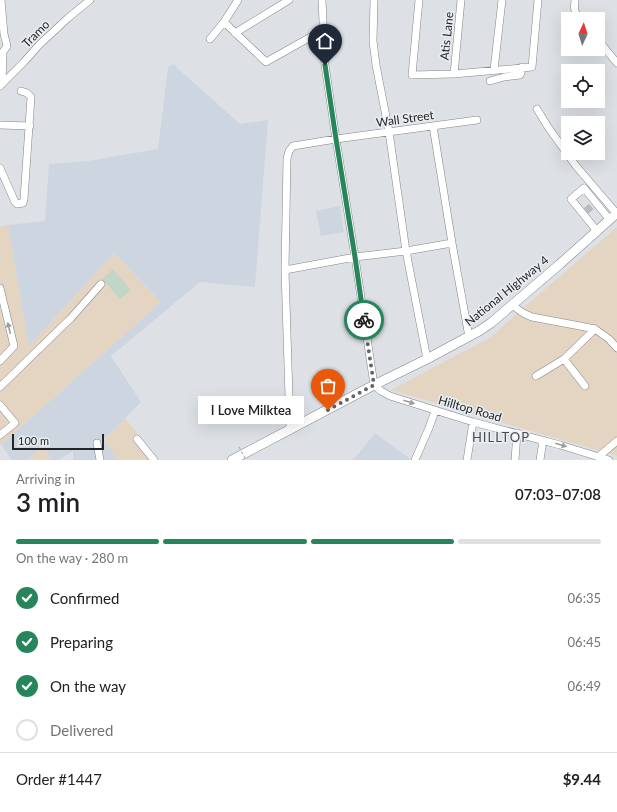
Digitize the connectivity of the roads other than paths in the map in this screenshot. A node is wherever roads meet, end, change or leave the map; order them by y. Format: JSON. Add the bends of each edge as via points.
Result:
{"nodes":[{"id":1,"x":1,"y":0,"type":"edge"},
{"id":2,"x":90,"y":0,"type":"edge"},
{"id":3,"x":238,"y":0,"type":"edge"},
{"id":4,"x":322,"y":0,"type":"edge"},
{"id":5,"x":374,"y":0,"type":"edge"},
{"id":6,"x":419,"y":0,"type":"edge"},
{"id":7,"x":461,"y":0,"type":"edge"},
{"id":8,"x":502,"y":0,"type":"edge"},
{"id":9,"x":538,"y":0,"type":"edge"},
{"id":10,"x":574,"y":0,"type":"edge"},
{"id":11,"x":285,"y":1,"type":"edge"},
{"id":12,"x":576,"y":12,"type":"edge"},
{"id":13,"x":224,"y":22,"type":"junction"},
{"id":14,"x":323,"y":30,"type":"junction"},
{"id":15,"x":234,"y":33,"type":"junction"},
{"id":16,"x":210,"y":39,"type":"dead end"},
{"id":17,"x":605,"y":48,"type":"edge"},
{"id":18,"x":617,"y":62,"type":"edge"},
{"id":19,"x":522,"y":68,"type":"junction"},
{"id":20,"x":494,"y":70,"type":"junction"},
{"id":21,"x":454,"y":74,"type":"junction"},
{"id":22,"x":490,"y":81,"type":"dead end"},
{"id":23,"x":1,"y":85,"type":"edge"},
{"id":24,"x":21,"y":92,"type":"dead end"},
{"id":25,"x":537,"y":109,"type":"dead end"},
{"id":26,"x":477,"y":120,"type":"dead end"},
{"id":27,"x":0,"y":125,"type":"edge"},
{"id":28,"x":30,"y":126,"type":"junction"},
{"id":29,"x":433,"y":126,"type":"junction"},
{"id":30,"x":389,"y":132,"type":"junction"},
{"id":31,"x":336,"y":139,"type":"junction"},
{"id":32,"x":0,"y":168,"type":"edge"},
{"id":33,"x":615,"y":216,"type":"edge"},
{"id":34,"x":597,"y":231,"type":"junction"},
{"id":35,"x":452,"y":243,"type":"junction"},
{"id":36,"x":406,"y":251,"type":"junction"},
{"id":37,"x":355,"y":257,"type":"junction"},
{"id":38,"x":285,"y":270,"type":"junction"},
{"id":39,"x":100,"y":284,"type":"dead end"},
{"id":40,"x":0,"y":288,"type":"edge"},
{"id":41,"x":512,"y":305,"type":"junction"},
{"id":42,"x":595,"y":329,"type":"junction"},
{"id":43,"x":469,"y":337,"type":"junction"},
{"id":44,"x":617,"y":348,"type":"edge"},
{"id":45,"x":427,"y":359,"type":"junction"},
{"id":46,"x":564,"y":360,"type":"junction"},
{"id":47,"x":0,"y":361,"type":"edge"},
{"id":48,"x":536,"y":376,"type":"dead end"},
{"id":49,"x":374,"y":385,"type":"junction"},
{"id":50,"x":585,"y":386,"type":"dead end"},
{"id":51,"x":0,"y":387,"type":"edge"},
{"id":52,"x":0,"y":405,"type":"edge"},
{"id":53,"x":435,"y":411,"type":"junction"},
{"id":54,"x":473,"y":422,"type":"junction"},
{"id":55,"x":290,"y":429,"type":"junction"},
{"id":56,"x":517,"y":433,"type":"junction"},
{"id":57,"x":0,"y":435,"type":"edge"},
{"id":58,"x":137,"y":439,"type":"dead end"},
{"id":59,"x":543,"y":440,"type":"junction"},
{"id":60,"x":617,"y":441,"type":"edge"},
{"id":61,"x":97,"y":443,"type":"dead end"},
{"id":62,"x":598,"y":457,"type":"junction"},
{"id":63,"x":100,"y":460,"type":"edge"},
{"id":64,"x":154,"y":460,"type":"edge"},
{"id":65,"x":232,"y":460,"type":"edge"},
{"id":66,"x":415,"y":460,"type":"edge"},
{"id":67,"x":467,"y":460,"type":"edge"},
{"id":68,"x":515,"y":460,"type":"edge"},
{"id":69,"x":540,"y":460,"type":"edge"},
{"id":70,"x":609,"y":460,"type":"edge"}],
"edges":[{"from":1,"to":23,"type":"street","via":[[7,46],[3,52]]},
{"from":2,"to":23,"type":"street","name":"Tramo","via":[[39,45]]},
{"from":3,"to":13,"type":"street"},
{"from":4,"to":14,"type":"street"},
{"from":5,"to":30,"type":"street","via":[[373,41]]},
{"from":6,"to":21,"type":"street","via":[[412,75]]},
{"from":7,"to":21,"type":"street","name":"Atis Lane"},
{"from":8,"to":20,"type":"street"},
{"from":9,"to":19,"type":"street","via":[[532,67]]},
{"from":10,"to":12,"type":"street"},
{"from":11,"to":15,"type":"street"},
{"from":13,"to":15,"type":"street"},
{"from":13,"to":16,"type":"street"},
{"from":14,"to":15,"type":"street","via":[[266,62]]},
{"from":14,"to":31,"type":"street","via":[[325,65]]},
{"from":17,"to":18,"type":"street"},
{"from":19,"to":20,"type":"street"},
{"from":19,"to":22,"type":"street","via":[[520,76]]},
{"from":20,"to":21,"type":"street"},
{"from":24,"to":28,"type":"street","via":[[31,97]]},
{"from":25,"to":33,"type":"street","via":[[576,166]]},
{"from":26,"to":29,"type":"street","name":"Wall Street"},
{"from":27,"to":28,"type":"street"},
{"from":28,"to":32,"type":"street","via":[[23,203],[17,204]]},
{"from":29,"to":30,"type":"street","name":"Wall Street"},
{"from":29,"to":35,"type":"street"},
{"from":30,"to":31,"type":"street","name":"Wall Street"},
{"from":30,"to":36,"type":"street"},
{"from":31,"to":37,"type":"street"},
{"from":31,"to":38,"type":"street","name":"Wall Street","via":[[293,146],[289,151]]},
{"from":33,"to":34,"type":"main road","name":"National Highway 4"},
{"from":33,"to":34,"type":"street","via":[[589,208]]},
{"from":34,"to":41,"type":"main road","name":"National Highway 4"},
{"from":35,"to":36,"type":"street"},
{"from":35,"to":43,"type":"street"},
{"from":36,"to":37,"type":"street"},
{"from":36,"to":45,"type":"street"},
{"from":37,"to":38,"type":"street"},
{"from":37,"to":49,"type":"street"},
{"from":38,"to":55,"type":"street","name":"Wall Street"},
{"from":39,"to":51,"type":"street","via":[[71,318]]},
{"from":47,"to":40,"type":"street","one_way":true,"via":[[14,346]]},
{"from":41,"to":42,"type":"street","via":[[532,317]]},
{"from":41,"to":43,"type":"main road","name":"National Highway 4"},
{"from":42,"to":44,"type":"street"},
{"from":42,"to":46,"type":"street"},
{"from":43,"to":45,"type":"main road","name":"National Highway 4"},
{"from":45,"to":49,"type":"main road","name":"National Highway 4"},
{"from":46,"to":48,"type":"street"},
{"from":46,"to":50,"type":"street"},
{"from":49,"to":53,"type":"street","name":"Hilltop Road","one_way":true,"via":[[390,396]]},
{"from":49,"to":55,"type":"main road","name":"National Highway 4"},
{"from":52,"to":57,"type":"street","via":[[15,423]]},
{"from":53,"to":54,"type":"street","name":"Hilltop Road"},
{"from":53,"to":66,"type":"street"},
{"from":54,"to":56,"type":"street","name":"Hilltop Road"},
{"from":54,"to":67,"type":"street"},
{"from":55,"to":65,"type":"main road","name":"National Highway 4"},
{"from":56,"to":59,"type":"street","name":"Hilltop Road"},
{"from":56,"to":68,"type":"street"},
{"from":58,"to":64,"type":"street"},
{"from":59,"to":62,"type":"street","name":"Hilltop Road","one_way":true},
{"from":59,"to":69,"type":"street"},
{"from":60,"to":62,"type":"street"},
{"from":61,"to":63,"type":"street"},
{"from":62,"to":70,"type":"street","name":"Hilltop Road"}]}
